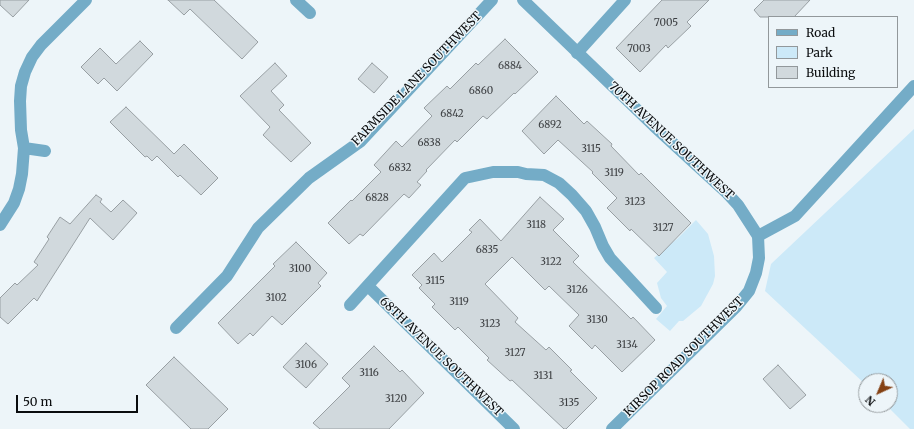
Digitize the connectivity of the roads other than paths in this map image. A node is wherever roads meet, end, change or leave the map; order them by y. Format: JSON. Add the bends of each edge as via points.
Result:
{"nodes":[{"id":1,"x":86,"y":0,"type":"edge"},
{"id":2,"x":296,"y":0,"type":"edge"},
{"id":3,"x":492,"y":0,"type":"edge"},
{"id":4,"x":523,"y":0,"type":"edge"},
{"id":5,"x":625,"y":0,"type":"edge"},
{"id":6,"x":310,"y":13,"type":"dead end"},
{"id":7,"x":577,"y":52,"type":"junction"},
{"id":8,"x":914,"y":86,"type":"edge"},
{"id":9,"x":24,"y":148,"type":"junction"},
{"id":10,"x":45,"y":151,"type":"dead end"},
{"id":11,"x":0,"y":225,"type":"edge"},
{"id":12,"x":758,"y":236,"type":"junction"},
{"id":13,"x":368,"y":286,"type":"junction"},
{"id":14,"x":350,"y":305,"type":"dead end"},
{"id":15,"x":656,"y":308,"type":"dead end"},
{"id":16,"x":176,"y":328,"type":"dead end"},
{"id":17,"x":514,"y":429,"type":"edge"},
{"id":18,"x":612,"y":429,"type":"edge"}],
"edges":[{"from":1,"to":9,"type":"street","via":[[41,46],[25,72],[20,101]]},
{"from":2,"to":6,"type":"street"},
{"from":3,"to":16,"type":"street","name":"FARMSIDE LANE SOUTHWEST","via":[[361,141],[309,178],[258,228],[227,276]]},
{"from":4,"to":7,"type":"street","name":"70TH AVENUE SOUTHWEST"},
{"from":5,"to":7,"type":"street"},
{"from":7,"to":12,"type":"street","name":"70TH AVENUE SOUTHWEST","via":[[738,204]]},
{"from":8,"to":12,"type":"street","via":[[795,216]]},
{"from":9,"to":10,"type":"street"},
{"from":9,"to":11,"type":"street","via":[[19,189],[14,203]]},
{"from":12,"to":18,"type":"street","name":"KIRSOP ROAD SOUTHWEST","via":[[760,258],[749,291],[736,307]]},
{"from":13,"to":14,"type":"street"},
{"from":13,"to":15,"type":"street","via":[[465,178],[493,172],[518,172],[544,175],[559,183],[586,211],[610,258]]},
{"from":13,"to":17,"type":"street","name":"68TH AVENUE SOUTHWEST"}]}
